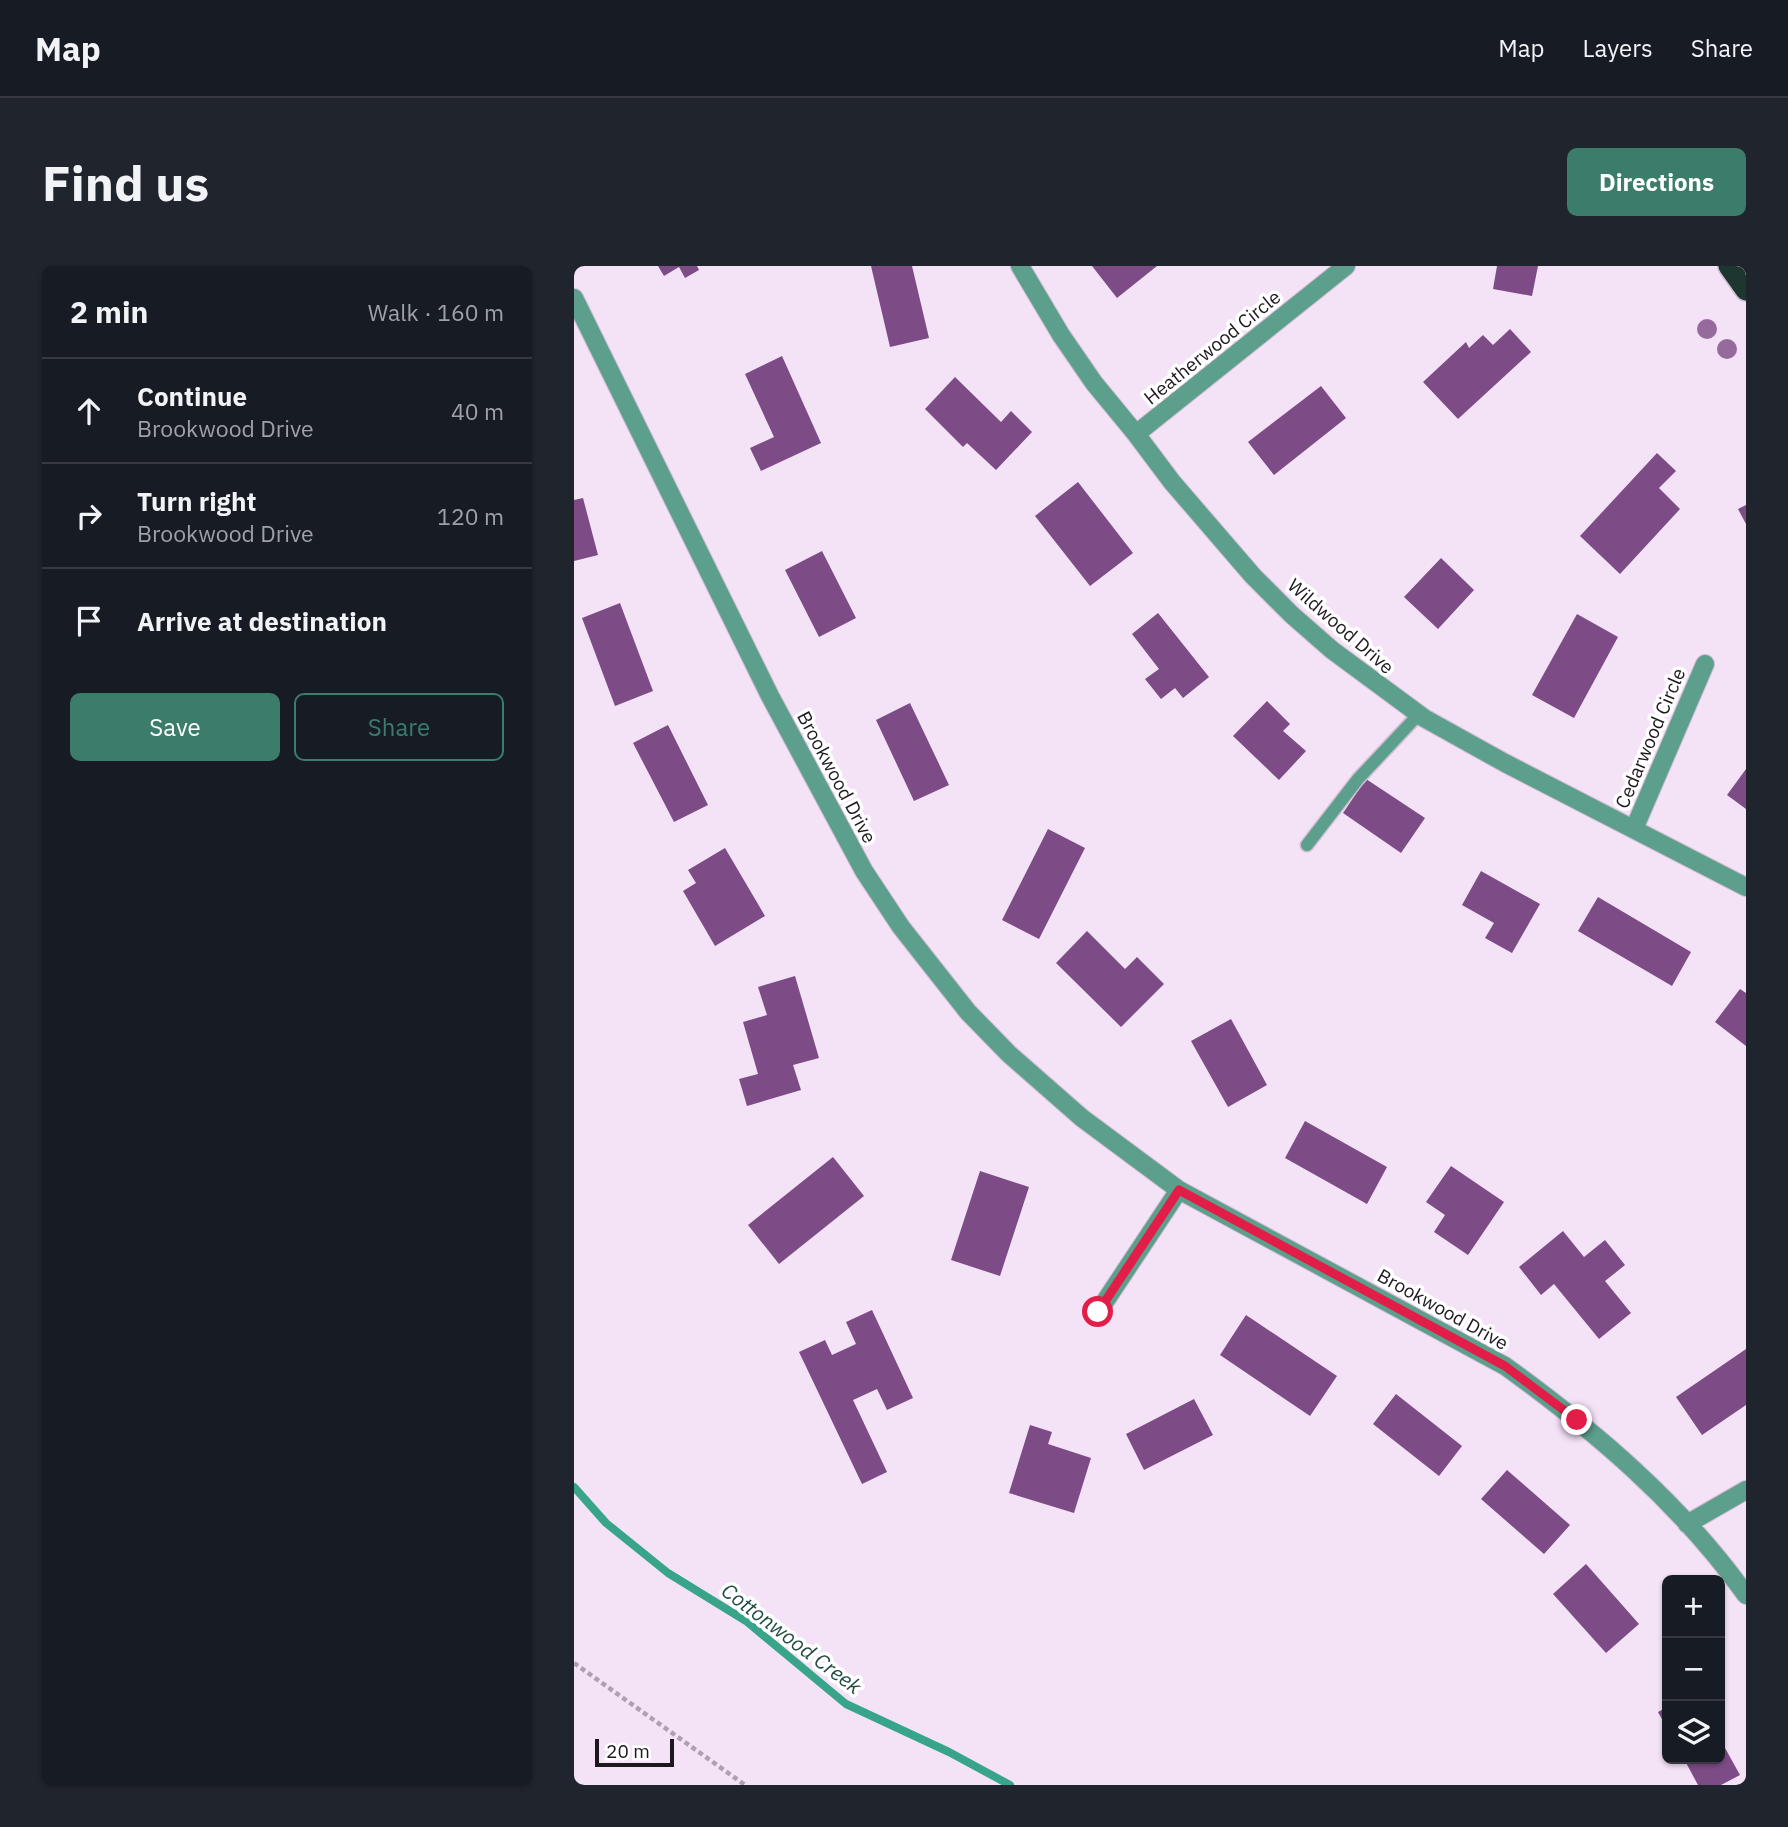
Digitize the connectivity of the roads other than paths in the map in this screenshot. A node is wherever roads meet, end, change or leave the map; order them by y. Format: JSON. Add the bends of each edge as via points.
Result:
{"nodes":[{"id":1,"x":1020,"y":266,"type":"edge"},
{"id":2,"x":1346,"y":266,"type":"edge"},
{"id":3,"x":1729,"y":266,"type":"edge"},
{"id":4,"x":1746,"y":290,"type":"edge"},
{"id":5,"x":574,"y":298,"type":"edge"},
{"id":6,"x":1136,"y":434,"type":"junction"},
{"id":7,"x":1705,"y":664,"type":"dead end"},
{"id":8,"x":1418,"y":715,"type":"junction"},
{"id":9,"x":1634,"y":829,"type":"junction"},
{"id":10,"x":1307,"y":845,"type":"dead end"},
{"id":11,"x":1746,"y":887,"type":"edge"},
{"id":12,"x":1179,"y":1190,"type":"junction"},
{"id":13,"x":1098,"y":1312,"type":"dead end"},
{"id":14,"x":1746,"y":1490,"type":"edge"},
{"id":15,"x":1687,"y":1524,"type":"junction"},
{"id":16,"x":1746,"y":1595,"type":"edge"}],
"edges":[{"from":1,"to":6,"type":"street","name":"Wildwood Drive","via":[[1094,383]]},
{"from":2,"to":6,"type":"street","name":"Heatherwood Circle"},
{"from":3,"to":4,"type":"highway"},
{"from":5,"to":12,"type":"street","name":"Brookwood Drive","via":[[770,696],[863,871],[893,916],[968,1012],[1009,1054],[1082,1118]]},
{"from":6,"to":8,"type":"street","name":"Wildwood Drive","via":[[1213,531],[1292,615]]},
{"from":7,"to":9,"type":"street","name":"Cedarwood Circle"},
{"from":8,"to":9,"type":"street","name":"Wildwood Drive"},
{"from":8,"to":10,"type":"lane","via":[[1358,779]]},
{"from":9,"to":11,"type":"street","name":"Wildwood Drive"},
{"from":12,"to":13,"type":"street"},
{"from":12,"to":15,"type":"street","name":"Brookwood Drive","via":[[1505,1366],[1596,1436]]},
{"from":14,"to":15,"type":"street"},
{"from":15,"to":16,"type":"street","name":"Brookwood Drive"}]}
